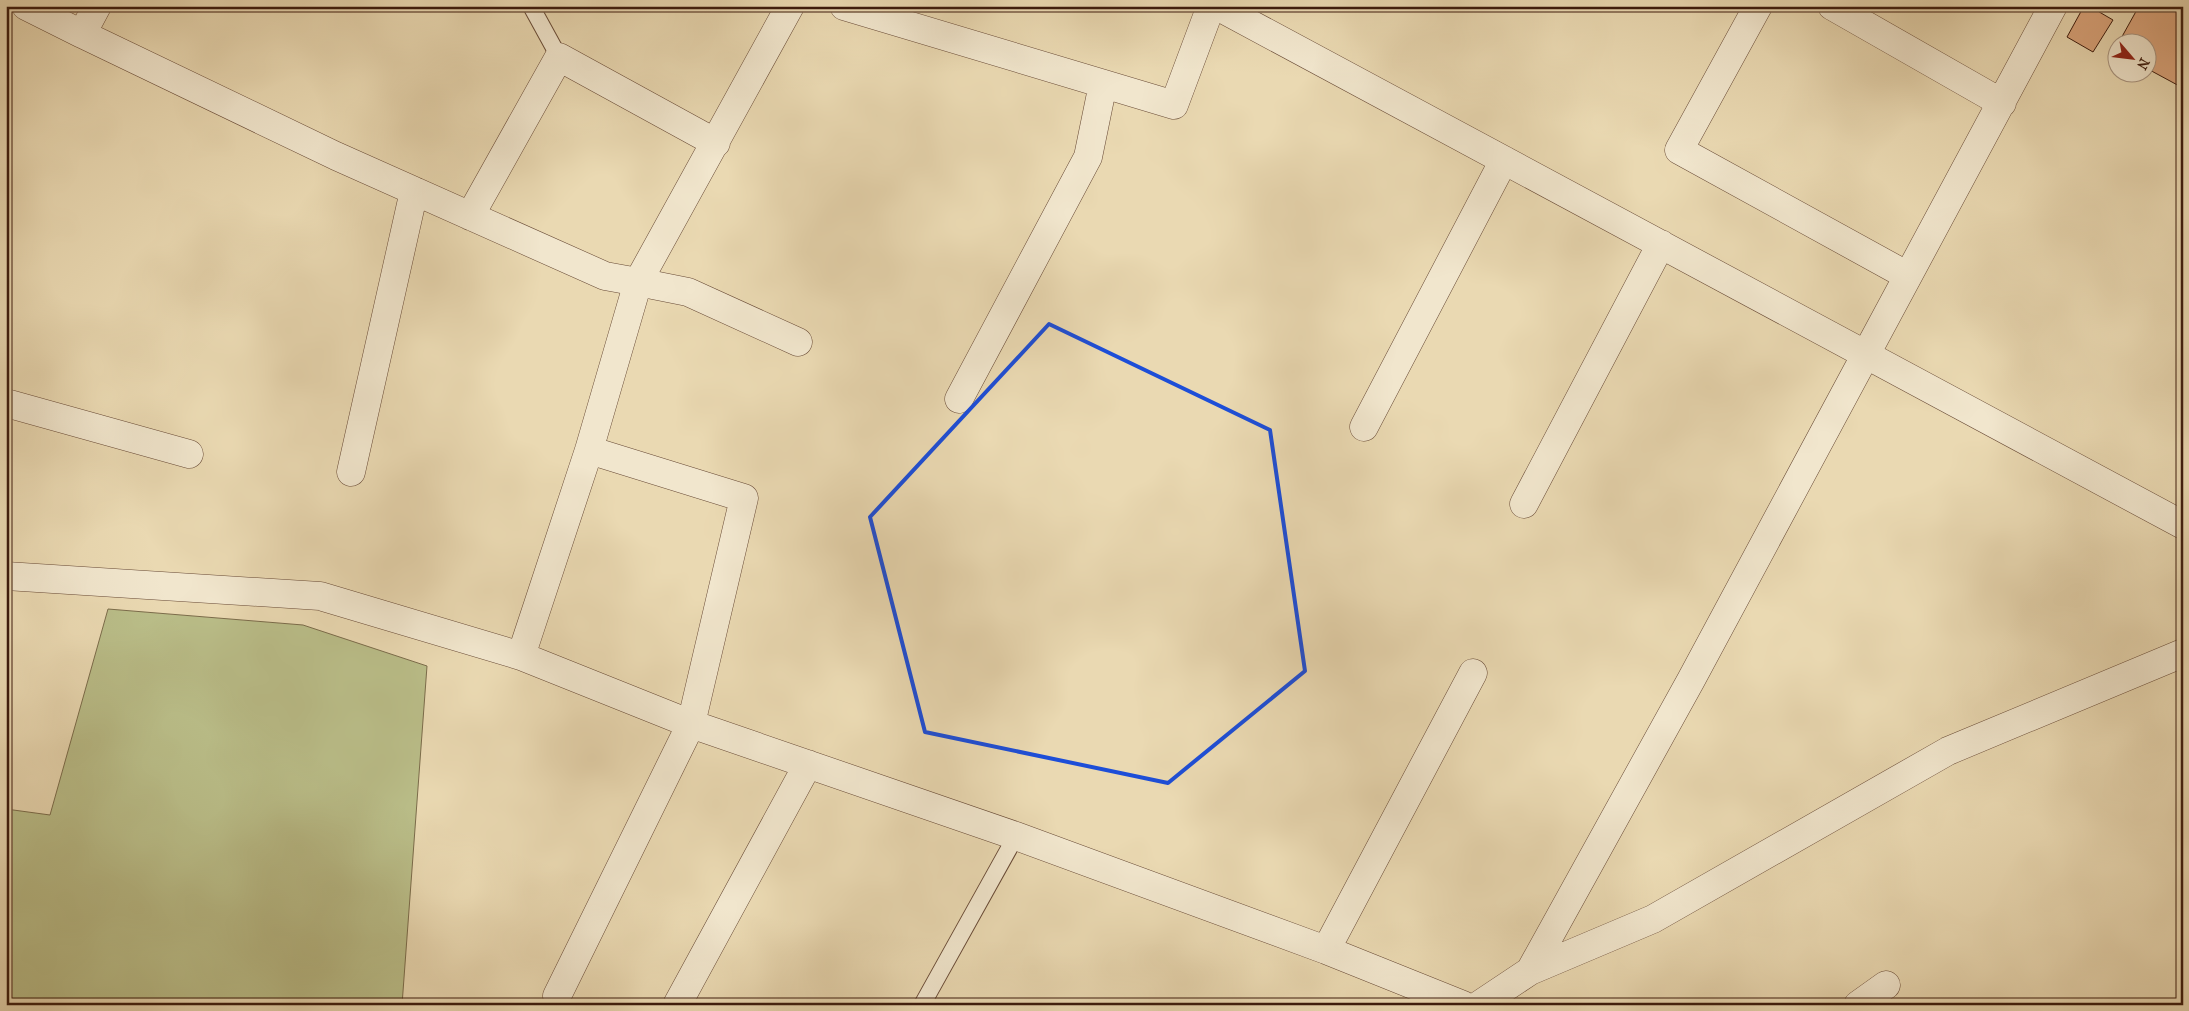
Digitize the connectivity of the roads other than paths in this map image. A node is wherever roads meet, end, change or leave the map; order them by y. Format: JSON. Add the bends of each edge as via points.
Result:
{"nodes":[{"id":1,"x":26,"y":6,"type":"edge"},
{"id":2,"x":97,"y":6,"type":"edge"},
{"id":3,"x":530,"y":6,"type":"edge"},
{"id":4,"x":790,"y":6,"type":"edge"},
{"id":5,"x":844,"y":6,"type":"edge"},
{"id":6,"x":1211,"y":6,"type":"edge"},
{"id":7,"x":1217,"y":6,"type":"edge"},
{"id":8,"x":1758,"y":6,"type":"edge"},
{"id":9,"x":1832,"y":6,"type":"edge"},
{"id":10,"x":2053,"y":6,"type":"edge"},
{"id":11,"x":82,"y":34,"type":"junction"},
{"id":12,"x":559,"y":57,"type":"junction"},
{"id":13,"x":1103,"y":84,"type":"junction"},
{"id":14,"x":2002,"y":103,"type":"junction"},
{"id":15,"x":716,"y":143,"type":"junction"},
{"id":16,"x":1504,"y":160,"type":"junction"},
{"id":17,"x":414,"y":191,"type":"junction"},
{"id":18,"x":470,"y":216,"type":"junction"},
{"id":19,"x":1661,"y":244,"type":"junction"},
{"id":20,"x":1908,"y":276,"type":"junction"},
{"id":21,"x":638,"y":282,"type":"junction"},
{"id":22,"x":798,"y":342,"type":"dead end"},
{"id":23,"x":1867,"y":354,"type":"junction"},
{"id":24,"x":959,"y":399,"type":"dead end"},
{"id":25,"x":6,"y":403,"type":"edge"},
{"id":26,"x":1364,"y":428,"type":"dead end"},
{"id":27,"x":589,"y":450,"type":"junction"},
{"id":28,"x":189,"y":454,"type":"dead end"},
{"id":29,"x":351,"y":472,"type":"dead end"},
{"id":30,"x":1524,"y":504,"type":"dead end"},
{"id":31,"x":2183,"y":525,"type":"edge"},
{"id":32,"x":6,"y":576,"type":"edge"},
{"id":33,"x":2183,"y":653,"type":"edge"},
{"id":34,"x":521,"y":656,"type":"junction"},
{"id":35,"x":1473,"y":673,"type":"dead end"},
{"id":36,"x":691,"y":724,"type":"junction"},
{"id":37,"x":808,"y":764,"type":"junction"},
{"id":38,"x":1016,"y":836,"type":"junction"},
{"id":39,"x":1326,"y":950,"type":"junction"},
{"id":40,"x":1530,"y":971,"type":"junction"},
{"id":41,"x":1886,"y":985,"type":"dead end"},
{"id":42,"x":557,"y":996,"type":"dead end"},
{"id":43,"x":678,"y":1005,"type":"edge"},
{"id":44,"x":922,"y":1005,"type":"edge"},
{"id":45,"x":1463,"y":1005,"type":"edge"},
{"id":46,"x":1479,"y":1005,"type":"edge"},
{"id":47,"x":1858,"y":1005,"type":"edge"}],
"edges":[{"from":1,"to":11,"type":"street"},
{"from":2,"to":11,"type":"street"},
{"from":3,"to":12,"type":"lane"},
{"from":4,"to":15,"type":"street"},
{"from":5,"to":13,"type":"street"},
{"from":6,"to":13,"type":"street","via":[[1174,105]]},
{"from":7,"to":16,"type":"street"},
{"from":8,"to":20,"type":"street","via":[[1679,150]]},
{"from":9,"to":14,"type":"street"},
{"from":10,"to":14,"type":"street"},
{"from":11,"to":17,"type":"street"},
{"from":12,"to":15,"type":"street"},
{"from":12,"to":18,"type":"street"},
{"from":13,"to":24,"type":"street","via":[[1088,156]]},
{"from":14,"to":20,"type":"street"},
{"from":15,"to":21,"type":"street"},
{"from":16,"to":19,"type":"street"},
{"from":16,"to":26,"type":"street"},
{"from":17,"to":18,"type":"street"},
{"from":17,"to":29,"type":"street"},
{"from":18,"to":21,"type":"street","via":[[605,276]]},
{"from":19,"to":23,"type":"street"},
{"from":19,"to":30,"type":"street"},
{"from":20,"to":23,"type":"street"},
{"from":21,"to":22,"type":"street","via":[[688,292]]},
{"from":21,"to":27,"type":"street"},
{"from":23,"to":31,"type":"street"},
{"from":23,"to":40,"type":"street"},
{"from":25,"to":28,"type":"street"},
{"from":27,"to":34,"type":"street"},
{"from":27,"to":36,"type":"street","via":[[744,498]]},
{"from":32,"to":34,"type":"street","via":[[320,596]]},
{"from":33,"to":40,"type":"street","via":[[1948,752],[1653,918]]},
{"from":34,"to":36,"type":"street"},
{"from":35,"to":39,"type":"street"},
{"from":36,"to":37,"type":"street"},
{"from":36,"to":42,"type":"street"},
{"from":37,"to":38,"type":"street"},
{"from":37,"to":43,"type":"street"},
{"from":38,"to":39,"type":"street"},
{"from":38,"to":44,"type":"lane"},
{"from":39,"to":45,"type":"street"},
{"from":40,"to":46,"type":"street"},
{"from":41,"to":47,"type":"street"}]}
